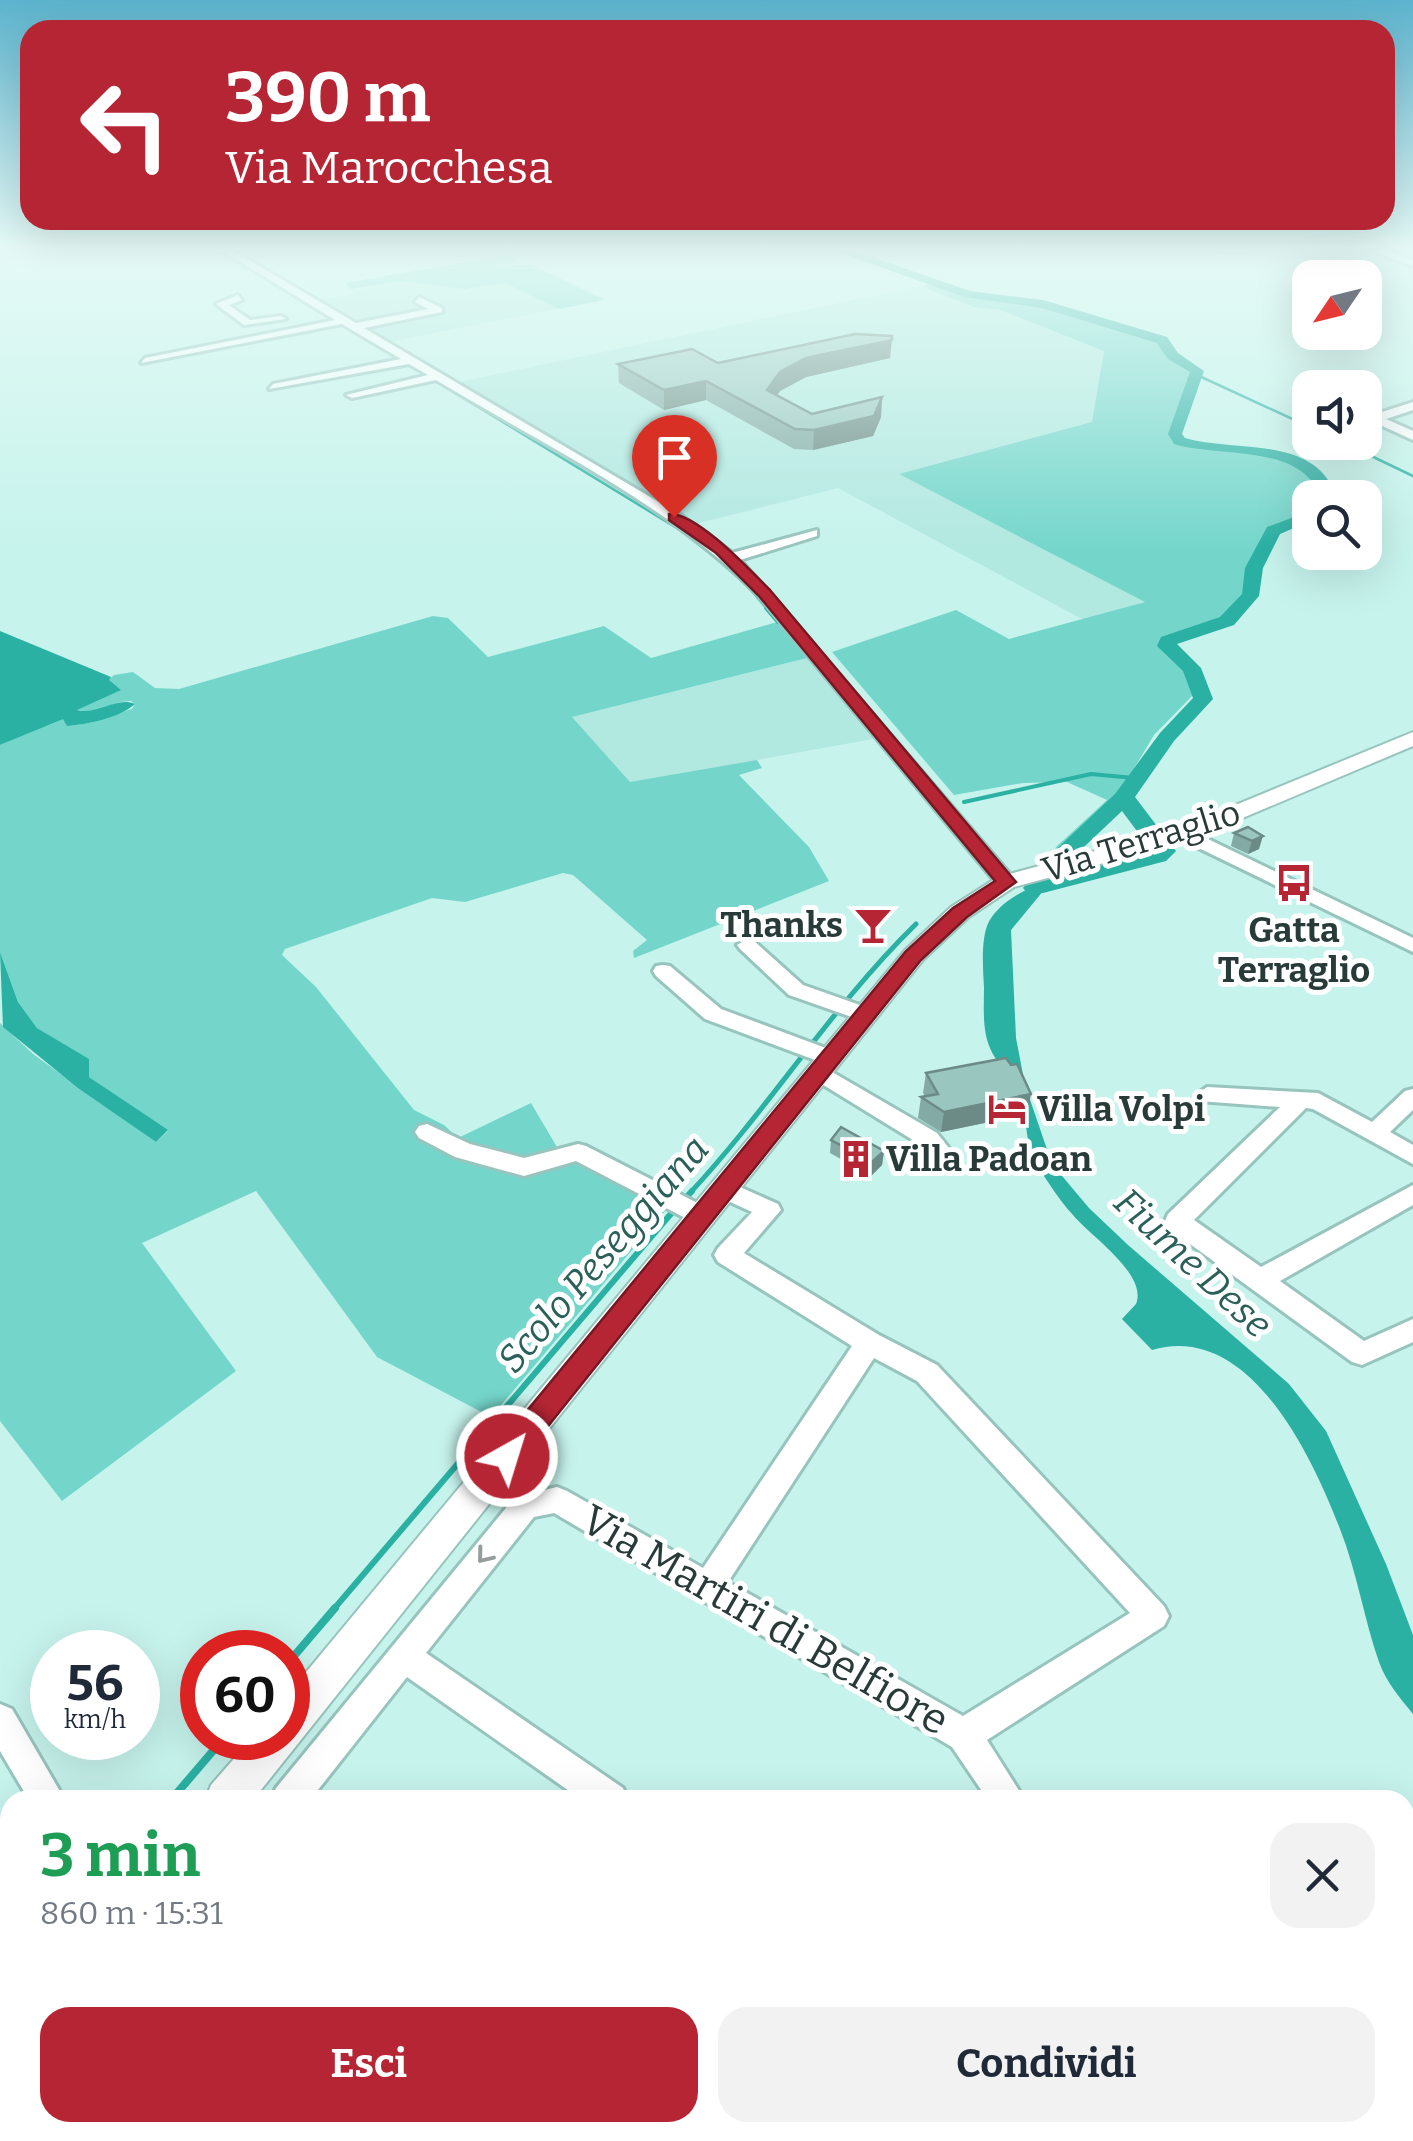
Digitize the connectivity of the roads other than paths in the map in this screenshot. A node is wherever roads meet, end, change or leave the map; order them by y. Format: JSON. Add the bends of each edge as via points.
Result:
{"nodes":[{"id":1,"x":206,"y":350,"type":"edge"},
{"id":2,"x":391,"y":350,"type":"edge"},
{"id":3,"x":145,"y":361,"type":"dead end"},
{"id":4,"x":409,"y":361,"type":"junction"},
{"id":5,"x":436,"y":377,"type":"junction"},
{"id":6,"x":273,"y":387,"type":"dead end"},
{"id":7,"x":352,"y":395,"type":"dead end"},
{"id":8,"x":1413,"y":406,"type":"edge"},
{"id":9,"x":1382,"y":412,"type":"edge"},
{"id":10,"x":1382,"y":421,"type":"edge"},
{"id":11,"x":1413,"y":436,"type":"edge"},
{"id":12,"x":812,"y":533,"type":"dead end"},
{"id":13,"x":730,"y":558,"type":"junction"},
{"id":14,"x":1413,"y":738,"type":"edge"},
{"id":15,"x":1166,"y":841,"type":"junction"},
{"id":16,"x":1006,"y":882,"type":"junction"},
{"id":17,"x":747,"y":945,"type":"dead end"},
{"id":18,"x":1413,"y":946,"type":"edge"},
{"id":19,"x":663,"y":971,"type":"dead end"},
{"id":20,"x":849,"y":1009,"type":"junction"},
{"id":21,"x":817,"y":1057,"type":"junction"},
{"id":22,"x":1208,"y":1096,"type":"dead end"},
{"id":23,"x":1413,"y":1097,"type":"edge"},
{"id":24,"x":1302,"y":1099,"type":"junction"},
{"id":25,"x":427,"y":1132,"type":"dead end"},
{"id":26,"x":1374,"y":1133,"type":"junction"},
{"id":27,"x":940,"y":1152,"type":"dead end"},
{"id":28,"x":1413,"y":1156,"type":"edge"},
{"id":29,"x":732,"y":1192,"type":"junction"},
{"id":30,"x":1413,"y":1194,"type":"edge"},
{"id":31,"x":688,"y":1209,"type":"junction"},
{"id":32,"x":1258,"y":1282,"type":"junction"},
{"id":33,"x":1413,"y":1330,"type":"edge"},
{"id":34,"x":869,"y":1343,"type":"junction"},
{"id":35,"x":706,"y":1589,"type":"junction"},
{"id":36,"x":404,"y":1656,"type":"junction"},
{"id":37,"x":310,"y":1697,"type":"edge"},
{"id":38,"x":0,"y":1720,"type":"edge"},
{"id":39,"x":964,"y":1735,"type":"junction"},
{"id":40,"x":260,"y":1760,"type":"edge"},
{"id":41,"x":42,"y":1790,"type":"edge"},
{"id":42,"x":236,"y":1790,"type":"edge"},
{"id":43,"x":296,"y":1790,"type":"edge"},
{"id":44,"x":597,"y":1790,"type":"edge"},
{"id":45,"x":1001,"y":1790,"type":"edge"}],
"edges":[{"from":1,"to":3,"type":"street"},
{"from":2,"to":4,"type":"street"},
{"from":4,"to":5,"type":"street"},
{"from":4,"to":6,"type":"street"},
{"from":5,"to":7,"type":"street"},
{"from":5,"to":13,"type":"street","via":[[674,517]]},
{"from":8,"to":9,"type":"street"},
{"from":10,"to":11,"type":"street"},
{"from":12,"to":13,"type":"street"},
{"from":13,"to":16,"type":"street"},
{"from":14,"to":15,"type":"main road","name":"Via Terraglio"},
{"from":15,"to":16,"type":"main road","name":"Via Terraglio"},
{"from":15,"to":18,"type":"street"},
{"from":16,"to":20,"type":"main road","name":"Via Terraglio","via":[[943,926]]},
{"from":17,"to":20,"type":"street","via":[[796,990]]},
{"from":19,"to":21,"type":"street","via":[[713,1014]]},
{"from":20,"to":21,"type":"main road","name":"Via Terraglio"},
{"from":21,"to":27,"type":"street"},
{"from":21,"to":29,"type":"main road","name":"Via Terraglio"},
{"from":22,"to":24,"type":"street"},
{"from":23,"to":26,"type":"street"},
{"from":24,"to":26,"type":"street","via":[[1318,1100]]},
{"from":24,"to":32,"type":"street","via":[[1177,1221]]},
{"from":25,"to":31,"type":"street","via":[[462,1152],[524,1167],[578,1152]]},
{"from":26,"to":28,"type":"street"},
{"from":29,"to":31,"type":"main road","name":"Via Terraglio"},
{"from":29,"to":34,"type":"street","via":[[769,1210],[727,1255]]},
{"from":30,"to":32,"type":"street"},
{"from":31,"to":37,"type":"main road","name":"Via Terraglio"},
{"from":32,"to":33,"type":"street","via":[[1362,1354]]},
{"from":34,"to":35,"type":"street"},
{"from":34,"to":39,"type":"street","name":"Via Martiri di Belfiore","via":[[928,1373],[1153,1616]]},
{"from":35,"to":36,"type":"street","name":"Via Martiri di Belfiore","one_way":true,"via":[[558,1500],[526,1506]]},
{"from":35,"to":39,"type":"street","name":"Via Martiri di Belfiore"},
{"from":36,"to":43,"type":"street","name":"Via Martiri di Belfiore"},
{"from":36,"to":44,"type":"street"},
{"from":38,"to":41,"type":"street"},
{"from":39,"to":45,"type":"street","name":"Via Martiri di Belfiore"},
{"from":40,"to":42,"type":"main road"}]}
